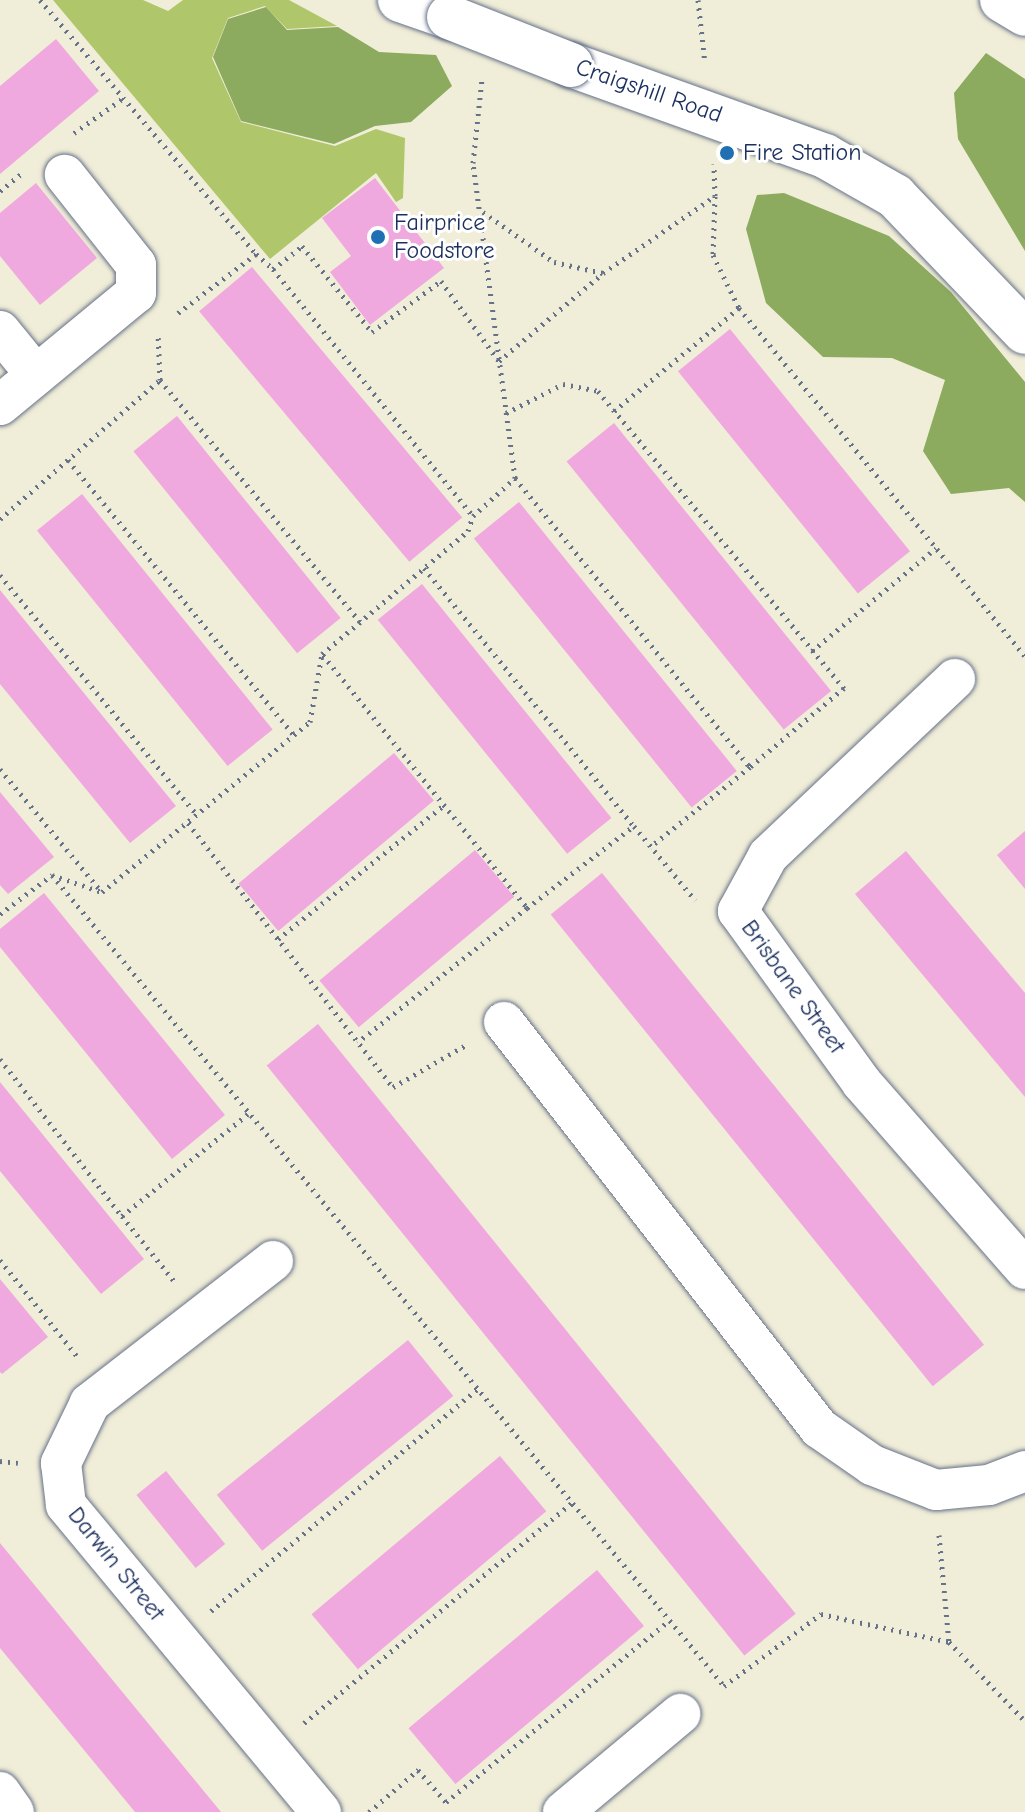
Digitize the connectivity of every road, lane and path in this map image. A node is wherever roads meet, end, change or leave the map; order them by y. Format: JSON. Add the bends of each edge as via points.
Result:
{"nodes":[{"id":1,"x":40,"y":0,"type":"edge"},
{"id":2,"x":400,"y":0,"type":"edge"},
{"id":3,"x":698,"y":0,"type":"edge"},
{"id":4,"x":1002,"y":0,"type":"edge"},
{"id":5,"x":1025,"y":14,"type":"edge"},
{"id":6,"x":487,"y":65,"type":"dead end"},
{"id":7,"x":712,"y":114,"type":"junction"},
{"id":8,"x":65,"y":175,"type":"dead end"},
{"id":9,"x":715,"y":196,"type":"junction"},
{"id":10,"x":483,"y":212,"type":"junction"},
{"id":11,"x":256,"y":254,"type":"junction"},
{"id":12,"x":273,"y":269,"type":"junction"},
{"id":13,"x":603,"y":273,"type":"junction"},
{"id":14,"x":739,"y":308,"type":"junction"},
{"id":15,"x":170,"y":318,"type":"dead end"},
{"id":16,"x":158,"y":327,"type":"dead end"},
{"id":17,"x":0,"y":331,"type":"edge"},
{"id":18,"x":1025,"y":332,"type":"edge"},
{"id":19,"x":499,"y":361,"type":"junction"},
{"id":20,"x":36,"y":375,"type":"junction"},
{"id":21,"x":160,"y":380,"type":"junction"},
{"id":22,"x":0,"y":405,"type":"edge"},
{"id":23,"x":614,"y":411,"type":"junction"},
{"id":24,"x":506,"y":413,"type":"junction"},
{"id":25,"x":68,"y":460,"type":"junction"},
{"id":26,"x":515,"y":478,"type":"junction"},
{"id":27,"x":473,"y":516,"type":"junction"},
{"id":28,"x":0,"y":519,"type":"edge"},
{"id":29,"x":936,"y":548,"type":"junction"},
{"id":30,"x":424,"y":568,"type":"junction"},
{"id":31,"x":0,"y":575,"type":"edge"},
{"id":32,"x":360,"y":622,"type":"junction"},
{"id":33,"x":812,"y":651,"type":"junction"},
{"id":34,"x":322,"y":654,"type":"junction"},
{"id":35,"x":1025,"y":656,"type":"edge"},
{"id":36,"x":955,"y":679,"type":"dead end"},
{"id":37,"x":294,"y":735,"type":"junction"},
{"id":38,"x":750,"y":767,"type":"junction"},
{"id":39,"x":0,"y":769,"type":"edge"},
{"id":40,"x":444,"y":805,"type":"junction"},
{"id":41,"x":197,"y":816,"type":"junction"},
{"id":42,"x":188,"y":823,"type":"junction"},
{"id":43,"x":634,"y":826,"type":"junction"},
{"id":44,"x":650,"y":847,"type":"junction"},
{"id":45,"x":52,"y":875,"type":"junction"},
{"id":46,"x":102,"y":892,"type":"junction"},
{"id":47,"x":527,"y":908,"type":"junction"},
{"id":48,"x":738,"y":911,"type":"junction"},
{"id":49,"x":0,"y":914,"type":"edge"},
{"id":50,"x":278,"y":939,"type":"junction"},
{"id":51,"x":504,"y":1022,"type":"joint"},
{"id":52,"x":358,"y":1042,"type":"junction"},
{"id":53,"x":0,"y":1059,"type":"edge"},
{"id":54,"x":248,"y":1114,"type":"junction"},
{"id":55,"x":122,"y":1216,"type":"junction"},
{"id":56,"x":0,"y":1260,"type":"edge"},
{"id":57,"x":273,"y":1261,"type":"dead end"},
{"id":58,"x":1025,"y":1269,"type":"edge"},
{"id":59,"x":202,"y":1316,"type":"junction"},
{"id":60,"x":477,"y":1389,"type":"junction"},
{"id":61,"x":106,"y":1391,"type":"junction"},
{"id":62,"x":1025,"y":1471,"type":"edge"},
{"id":63,"x":936,"y":1490,"type":"junction"},
{"id":64,"x":572,"y":1503,"type":"junction"},
{"id":65,"x":669,"y":1621,"type":"junction"},
{"id":66,"x":177,"y":1640,"type":"junction"},
{"id":67,"x":949,"y":1642,"type":"junction"},
{"id":68,"x":680,"y":1714,"type":"dead end"},
{"id":69,"x":1025,"y":1721,"type":"edge"},
{"id":70,"x":270,"y":1751,"type":"junction"},
{"id":71,"x":0,"y":1792,"type":"edge"},
{"id":72,"x":14,"y":1812,"type":"edge"},
{"id":73,"x":321,"y":1812,"type":"edge"},
{"id":74,"x":369,"y":1812,"type":"edge"},
{"id":75,"x":563,"y":1812,"type":"edge"}],
"edges":[{"from":1,"to":11,"type":"path"},
{"from":2,"to":7,"type":"street","name":"Craigshill Road","bridge":true},
{"from":3,"to":7,"type":"path"},
{"from":4,"to":5,"type":"street"},
{"from":6,"to":10,"type":"path","via":[[475,103],[473,163]]},
{"from":7,"to":9,"type":"path"},
{"from":7,"to":18,"type":"street","name":"Craigshill Road","via":[[825,156],[895,196]]},
{"from":8,"to":20,"type":"street","via":[[136,265],[136,293]]},
{"from":9,"to":13,"type":"path"},
{"from":9,"to":14,"type":"path","via":[[713,255]]},
{"from":10,"to":13,"type":"path","via":[[554,262]]},
{"from":10,"to":19,"type":"path"},
{"from":11,"to":12,"type":"path"},
{"from":11,"to":15,"type":"path"},
{"from":12,"to":19,"type":"path","via":[[302,246],[372,332],[441,281]]},
{"from":12,"to":27,"type":"path"},
{"from":13,"to":19,"type":"path"},
{"from":14,"to":23,"type":"path"},
{"from":14,"to":29,"type":"path"},
{"from":16,"to":21,"type":"path"},
{"from":17,"to":20,"type":"street"},
{"from":19,"to":24,"type":"path"},
{"from":20,"to":22,"type":"street"},
{"from":21,"to":25,"type":"path"},
{"from":21,"to":32,"type":"path"},
{"from":23,"to":24,"type":"path","via":[[598,391],[577,384]]},
{"from":23,"to":33,"type":"path"},
{"from":24,"to":26,"type":"path"},
{"from":25,"to":28,"type":"path"},
{"from":25,"to":37,"type":"path"},
{"from":26,"to":27,"type":"path"},
{"from":26,"to":38,"type":"path"},
{"from":27,"to":30,"type":"path","via":[[468,531]]},
{"from":29,"to":33,"type":"path"},
{"from":29,"to":35,"type":"path"},
{"from":30,"to":32,"type":"path"},
{"from":30,"to":43,"type":"path"},
{"from":31,"to":41,"type":"path"},
{"from":32,"to":34,"type":"path"},
{"from":33,"to":38,"type":"path","via":[[844,688]]},
{"from":34,"to":37,"type":"path","via":[[310,722]]},
{"from":34,"to":40,"type":"path"},
{"from":36,"to":48,"type":"street","name":"Brisbane Street","via":[[768,856]]},
{"from":37,"to":41,"type":"path"},
{"from":38,"to":44,"type":"path"},
{"from":39,"to":46,"type":"path"},
{"from":40,"to":47,"type":"path"},
{"from":40,"to":50,"type":"path"},
{"from":41,"to":42,"type":"path"},
{"from":42,"to":46,"type":"path"},
{"from":42,"to":50,"type":"path"},
{"from":43,"to":44,"type":"path"},
{"from":43,"to":47,"type":"path"},
{"from":44,"to":48,"type":"path","via":[[690,899]]},
{"from":45,"to":46,"type":"path"},
{"from":45,"to":49,"type":"path"},
{"from":45,"to":54,"type":"path"},
{"from":47,"to":52,"type":"path"},
{"from":48,"to":58,"type":"street","name":"Brisbane Street","via":[[862,1083]]},
{"from":50,"to":52,"type":"path"},
{"from":51,"to":52,"type":"path","via":[[393,1087]]},
{"from":51,"to":63,"type":"street","via":[[819,1428],[872,1465]]},
{"from":53,"to":55,"type":"path"},
{"from":54,"to":55,"type":"path"},
{"from":54,"to":60,"type":"path"},
{"from":55,"to":59,"type":"path"},
{"from":56,"to":61,"type":"path"},
{"from":57,"to":59,"type":"street","name":"Darwin Street"},
{"from":59,"to":61,"type":"street","name":"Darwin Street"},
{"from":60,"to":64,"type":"path"},
{"from":60,"to":66,"type":"path"},
{"from":61,"to":66,"type":"street","name":"Darwin Street","via":[[90,1403],[61,1463],[66,1505]]},
{"from":62,"to":63,"type":"street","via":[[989,1485]]},
{"from":63,"to":67,"type":"path"},
{"from":64,"to":65,"type":"path"},
{"from":64,"to":70,"type":"path"},
{"from":65,"to":67,"type":"path","via":[[724,1686],[821,1614]]},
{"from":65,"to":74,"type":"path","via":[[446,1802],[418,1770]]},
{"from":66,"to":70,"type":"street","name":"Darwin Street"},
{"from":67,"to":69,"type":"path"},
{"from":68,"to":75,"type":"street"},
{"from":70,"to":73,"type":"street","name":"Darwin Street"},
{"from":71,"to":72,"type":"street"}]}
